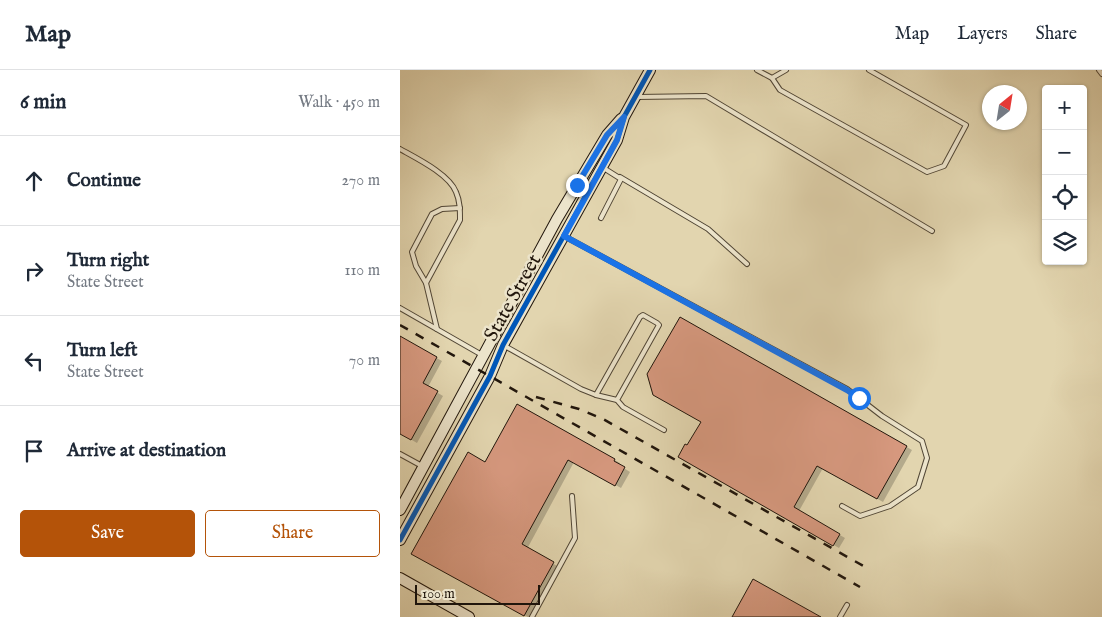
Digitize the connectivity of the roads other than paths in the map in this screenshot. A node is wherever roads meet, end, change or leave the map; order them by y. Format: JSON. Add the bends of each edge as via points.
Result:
{"nodes":[{"id":1,"x":650,"y":70,"type":"edge"},
{"id":2,"x":757,"y":70,"type":"edge"},
{"id":3,"x":786,"y":70,"type":"edge"},
{"id":4,"x":869,"y":70,"type":"edge"},
{"id":5,"x":1099,"y":70,"type":"edge"},
{"id":6,"x":1102,"y":74,"type":"edge"},
{"id":7,"x":772,"y":78,"type":"junction"},
{"id":8,"x":635,"y":97,"type":"junction"},
{"id":9,"x":624,"y":117,"type":"junction"},
{"id":10,"x":400,"y":148,"type":"edge"},
{"id":11,"x":602,"y":167,"type":"junction"},
{"id":12,"x":620,"y":177,"type":"junction"},
{"id":13,"x":460,"y":208,"type":"junction"},
{"id":14,"x":601,"y":218,"type":"dead end"},
{"id":15,"x":932,"y":231,"type":"dead end"},
{"id":16,"x":564,"y":236,"type":"junction"},
{"id":17,"x":747,"y":264,"type":"dead end"},
{"id":18,"x":426,"y":283,"type":"junction"},
{"id":19,"x":400,"y":308,"type":"edge"},
{"id":20,"x":437,"y":329,"type":"junction"},
{"id":21,"x":503,"y":345,"type":"junction"},
{"id":22,"x":484,"y":356,"type":"junction"},
{"id":23,"x":596,"y":395,"type":"junction"},
{"id":24,"x":617,"y":400,"type":"junction"},
{"id":25,"x":664,"y":430,"type":"dead end"},
{"id":26,"x":400,"y":454,"type":"edge"},
{"id":27,"x":424,"y":467,"type":"junction"},
{"id":28,"x":572,"y":496,"type":"dead end"},
{"id":29,"x":842,"y":506,"type":"dead end"},
{"id":30,"x":400,"y":510,"type":"edge"},
{"id":31,"x":400,"y":540,"type":"edge"},
{"id":32,"x":400,"y":578,"type":"edge"},
{"id":33,"x":847,"y":605,"type":"dead end"},
{"id":34,"x":469,"y":617,"type":"edge"},
{"id":35,"x":532,"y":617,"type":"edge"},
{"id":36,"x":840,"y":617,"type":"edge"}],
"edges":[{"from":1,"to":8,"type":"street","name":"State Street"},
{"from":2,"to":7,"type":"lane"},
{"from":3,"to":7,"type":"lane"},
{"from":4,"to":7,"type":"lane","via":[[966,125],[944,166],[927,172],[780,90]]},
{"from":5,"to":6,"type":"lane"},
{"from":8,"to":9,"type":"street","name":"State Street"},
{"from":8,"to":15,"type":"lane","via":[[706,96]]},
{"from":9,"to":11,"type":"street","name":"State Street","via":[[617,140]]},
{"from":9,"to":22,"type":"street","name":"State Street","via":[[607,135],[567,202]]},
{"from":10,"to":13,"type":"lane","via":[[436,170],[456,190]]},
{"from":11,"to":12,"type":"lane"},
{"from":11,"to":16,"type":"street","name":"State Street"},
{"from":12,"to":14,"type":"lane"},
{"from":12,"to":17,"type":"lane","via":[[708,229]]},
{"from":13,"to":18,"type":"lane","via":[[460,220]]},
{"from":13,"to":18,"type":"lane","via":[[442,209],[432,214],[412,252]]},
{"from":16,"to":21,"type":"street","name":"State Street"},
{"from":16,"to":29,"type":"lane","via":[[847,390],[922,441],[927,458],[918,487],[890,506],[860,516]]},
{"from":18,"to":20,"type":"lane"},
{"from":19,"to":20,"type":"lane"},
{"from":20,"to":22,"type":"lane"},
{"from":21,"to":23,"type":"lane"},
{"from":21,"to":31,"type":"street","name":"State Street","via":[[481,393]]},
{"from":22,"to":27,"type":"street","name":"State Street"},
{"from":23,"to":24,"type":"lane"},
{"from":23,"to":24,"type":"lane","via":[[643,315],[659,325]]},
{"from":24,"to":25,"type":"lane","via":[[623,407]]},
{"from":26,"to":27,"type":"lane"},
{"from":27,"to":30,"type":"street","name":"State Street"},
{"from":28,"to":35,"type":"lane","via":[[575,538]]},
{"from":32,"to":34,"type":"street"},
{"from":33,"to":36,"type":"lane"}]}
